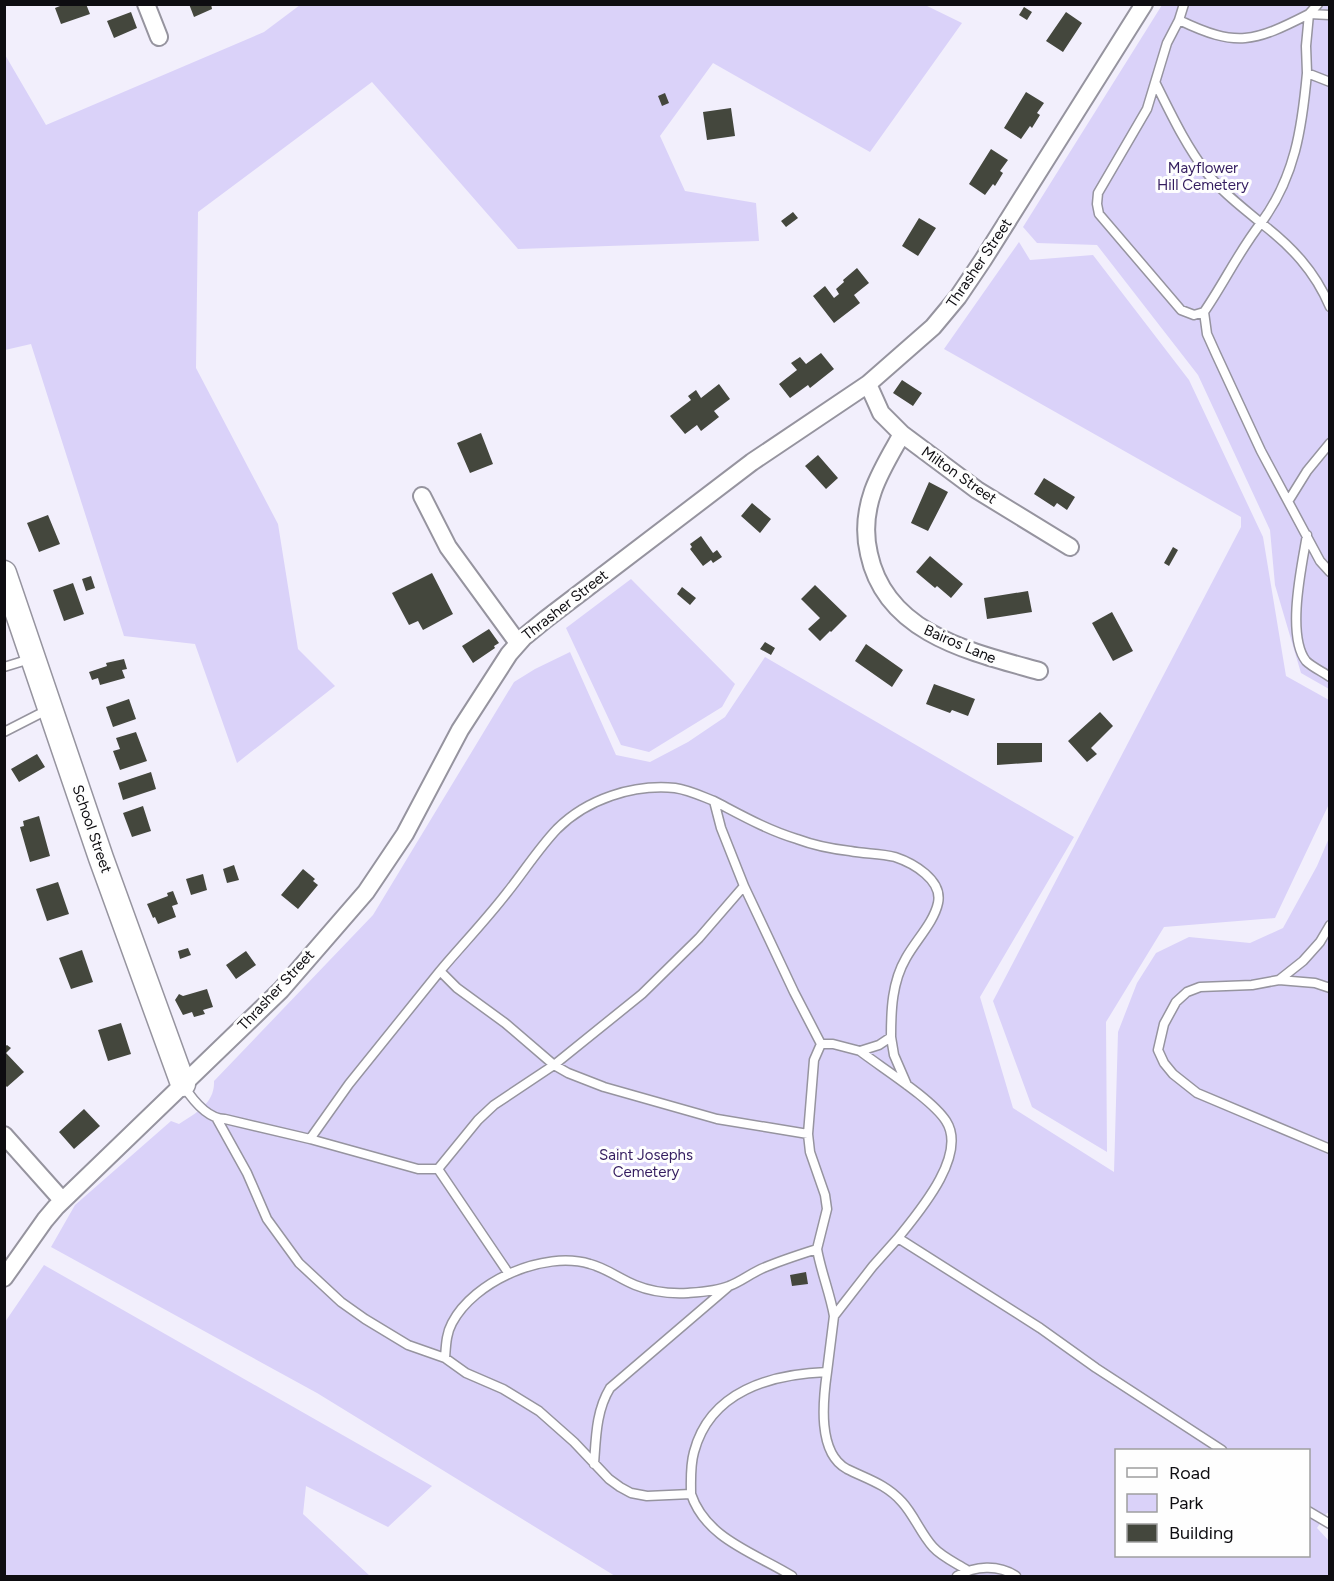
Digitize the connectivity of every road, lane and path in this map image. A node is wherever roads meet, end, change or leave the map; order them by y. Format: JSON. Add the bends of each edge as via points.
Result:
{"nodes":[{"id":1,"x":146,"y":4,"type":"edge"},
{"id":2,"x":1144,"y":4,"type":"edge"},
{"id":3,"x":1184,"y":4,"type":"edge"},
{"id":4,"x":1318,"y":4,"type":"edge"},
{"id":5,"x":1310,"y":14,"type":"junction"},
{"id":6,"x":1329,"y":15,"type":"edge"},
{"id":7,"x":1179,"y":20,"type":"junction"},
{"id":8,"x":159,"y":37,"type":"dead end"},
{"id":9,"x":1307,"y":73,"type":"junction"},
{"id":10,"x":1329,"y":82,"type":"edge"},
{"id":11,"x":1156,"y":84,"type":"junction"},
{"id":12,"x":1261,"y":223,"type":"junction"},
{"id":13,"x":1327,"y":293,"type":"edge"},
{"id":14,"x":1329,"y":307,"type":"edge"},
{"id":15,"x":1204,"y":312,"type":"junction"},
{"id":16,"x":868,"y":384,"type":"junction"},
{"id":17,"x":902,"y":434,"type":"junction"},
{"id":18,"x":1329,"y":443,"type":"edge"},
{"id":19,"x":422,"y":496,"type":"dead end"},
{"id":20,"x":1289,"y":500,"type":"junction"},
{"id":21,"x":1307,"y":534,"type":"junction"},
{"id":22,"x":1070,"y":547,"type":"dead end"},
{"id":23,"x":1329,"y":572,"type":"edge"},
{"id":24,"x":4,"y":573,"type":"edge"},
{"id":25,"x":518,"y":643,"type":"junction"},
{"id":26,"x":33,"y":658,"type":"junction"},
{"id":27,"x":4,"y":667,"type":"edge"},
{"id":28,"x":1038,"y":671,"type":"dead end"},
{"id":29,"x":1329,"y":677,"type":"edge"},
{"id":30,"x":51,"y":708,"type":"junction"},
{"id":31,"x":4,"y":732,"type":"edge"},
{"id":32,"x":714,"y":801,"type":"junction"},
{"id":33,"x":744,"y":886,"type":"junction"},
{"id":34,"x":1329,"y":925,"type":"edge"},
{"id":35,"x":440,"y":971,"type":"junction"},
{"id":36,"x":1279,"y":980,"type":"junction"},
{"id":37,"x":1329,"y":988,"type":"edge"},
{"id":38,"x":891,"y":1037,"type":"junction"},
{"id":39,"x":821,"y":1044,"type":"junction"},
{"id":40,"x":860,"y":1051,"type":"junction"},
{"id":41,"x":554,"y":1065,"type":"junction"},
{"id":42,"x":183,"y":1084,"type":"junction"},
{"id":43,"x":908,"y":1088,"type":"junction"},
{"id":44,"x":217,"y":1119,"type":"junction"},
{"id":45,"x":808,"y":1134,"type":"junction"},
{"id":46,"x":4,"y":1135,"type":"edge"},
{"id":47,"x":310,"y":1138,"type":"junction"},
{"id":48,"x":1329,"y":1149,"type":"edge"},
{"id":49,"x":438,"y":1169,"type":"junction"},
{"id":50,"x":62,"y":1200,"type":"junction"},
{"id":51,"x":898,"y":1238,"type":"junction"},
{"id":52,"x":817,"y":1249,"type":"junction"},
{"id":53,"x":509,"y":1274,"type":"junction"},
{"id":54,"x":4,"y":1278,"type":"edge"},
{"id":55,"x":729,"y":1287,"type":"junction"},
{"id":56,"x":834,"y":1316,"type":"junction"},
{"id":57,"x":445,"y":1358,"type":"junction"},
{"id":58,"x":827,"y":1372,"type":"junction"},
{"id":59,"x":1220,"y":1449,"type":"edge"},
{"id":60,"x":594,"y":1464,"type":"junction"},
{"id":61,"x":691,"y":1494,"type":"junction"},
{"id":62,"x":1310,"y":1511,"type":"edge"},
{"id":63,"x":1329,"y":1524,"type":"edge"},
{"id":64,"x":968,"y":1570,"type":"junction"},
{"id":65,"x":792,"y":1576,"type":"edge"},
{"id":66,"x":957,"y":1576,"type":"edge"},
{"id":67,"x":1016,"y":1576,"type":"edge"}],
"edges":[{"from":1,"to":8,"type":"street"},
{"from":2,"to":16,"type":"street","name":"Thrasher Street","via":[[958,297],[933,327]]},
{"from":3,"to":7,"type":"lane"},
{"from":4,"to":5,"type":"lane"},
{"from":5,"to":6,"type":"lane"},
{"from":5,"to":7,"type":"lane","via":[[1252,38],[1214,36]]},
{"from":5,"to":9,"type":"lane"},
{"from":7,"to":11,"type":"lane","via":[[1167,43]]},
{"from":9,"to":10,"type":"lane"},
{"from":9,"to":12,"type":"lane","via":[[1291,170]]},
{"from":11,"to":12,"type":"lane","via":[[1207,173]]},
{"from":11,"to":15,"type":"lane","via":[[1136,130],[1098,193],[1096,204],[1099,214],[1181,310],[1194,315]]},
{"from":12,"to":13,"type":"lane","via":[[1286,243]]},
{"from":12,"to":15,"type":"lane"},
{"from":13,"to":14,"type":"lane"},
{"from":15,"to":20,"type":"lane","via":[[1207,334]]},
{"from":16,"to":17,"type":"street","name":"Milton Street","via":[[881,413]]},
{"from":16,"to":25,"type":"street","name":"Thrasher Street","via":[[752,462]]},
{"from":17,"to":22,"type":"street","name":"Milton Street","via":[[976,490]]},
{"from":17,"to":28,"type":"street","name":"Bairos Lane","via":[[874,490],[866,524],[871,563],[885,594],[909,620],[940,638],[987,657]]},
{"from":18,"to":20,"type":"lane"},
{"from":19,"to":25,"type":"street","via":[[448,547]]},
{"from":20,"to":21,"type":"lane"},
{"from":21,"to":23,"type":"lane"},
{"from":21,"to":29,"type":"lane","via":[[1296,606],[1297,630],[1307,661]]},
{"from":24,"to":26,"type":"street","name":"School Street"},
{"from":25,"to":42,"type":"street","name":"Thrasher Street","via":[[460,730],[405,834],[366,892],[281,990]]},
{"from":26,"to":27,"type":"lane"},
{"from":26,"to":30,"type":"street","name":"School Street"},
{"from":30,"to":31,"type":"lane"},
{"from":30,"to":42,"type":"street","name":"School Street"},
{"from":32,"to":33,"type":"lane"},
{"from":32,"to":35,"type":"lane","via":[[675,788],[648,789],[614,795],[582,809],[556,831]]},
{"from":32,"to":38,"type":"lane","via":[[780,834],[851,852],[897,858],[933,881],[938,903],[898,973]]},
{"from":33,"to":39,"type":"lane"},
{"from":33,"to":41,"type":"lane","via":[[649,987]]},
{"from":34,"to":36,"type":"lane","via":[[1303,961]]},
{"from":35,"to":41,"type":"lane"},
{"from":35,"to":47,"type":"lane"},
{"from":36,"to":37,"type":"lane"},
{"from":36,"to":48,"type":"lane","via":[[1200,987],[1186,992],[1169,1012],[1158,1050],[1173,1074],[1197,1092]]},
{"from":38,"to":40,"type":"lane"},
{"from":38,"to":43,"type":"lane"},
{"from":39,"to":40,"type":"lane"},
{"from":39,"to":45,"type":"lane","via":[[814,1060]]},
{"from":40,"to":43,"type":"lane"},
{"from":41,"to":45,"type":"lane","via":[[604,1087],[708,1117]]},
{"from":41,"to":49,"type":"lane","via":[[478,1120]]},
{"from":42,"to":44,"type":"lane","via":[[193,1100]]},
{"from":42,"to":50,"type":"street","name":"Thrasher Street"},
{"from":43,"to":51,"type":"lane","via":[[945,1120],[951,1133],[951,1149],[941,1176]]},
{"from":44,"to":47,"type":"lane"},
{"from":44,"to":57,"type":"lane","via":[[267,1219],[299,1263],[365,1319],[408,1345]]},
{"from":45,"to":52,"type":"lane","via":[[827,1209]]},
{"from":46,"to":50,"type":"street"},
{"from":47,"to":49,"type":"lane","via":[[418,1169]]},
{"from":49,"to":53,"type":"lane"},
{"from":50,"to":54,"type":"street","name":"Thrasher Street"},
{"from":51,"to":56,"type":"lane"},
{"from":51,"to":59,"type":"lane"},
{"from":52,"to":55,"type":"lane","via":[[761,1269]]},
{"from":52,"to":56,"type":"lane"},
{"from":53,"to":55,"type":"lane","via":[[535,1265],[576,1261],[634,1284],[670,1293]]},
{"from":53,"to":57,"type":"lane","via":[[491,1282],[465,1304],[451,1325]]},
{"from":55,"to":60,"type":"lane","via":[[610,1388],[597,1423]]},
{"from":56,"to":58,"type":"lane"},
{"from":57,"to":60,"type":"lane","via":[[539,1411]]},
{"from":58,"to":61,"type":"lane","via":[[754,1384],[726,1402],[700,1436],[691,1471]]},
{"from":58,"to":64,"type":"lane","via":[[823,1416],[827,1441],[838,1462],[893,1493],[934,1548]]},
{"from":60,"to":61,"type":"lane","via":[[631,1493]]},
{"from":61,"to":65,"type":"lane","via":[[696,1509],[720,1534]]},
{"from":62,"to":63,"type":"lane"},
{"from":64,"to":66,"type":"lane"},
{"from":64,"to":67,"type":"lane","via":[[994,1568]]}]}
